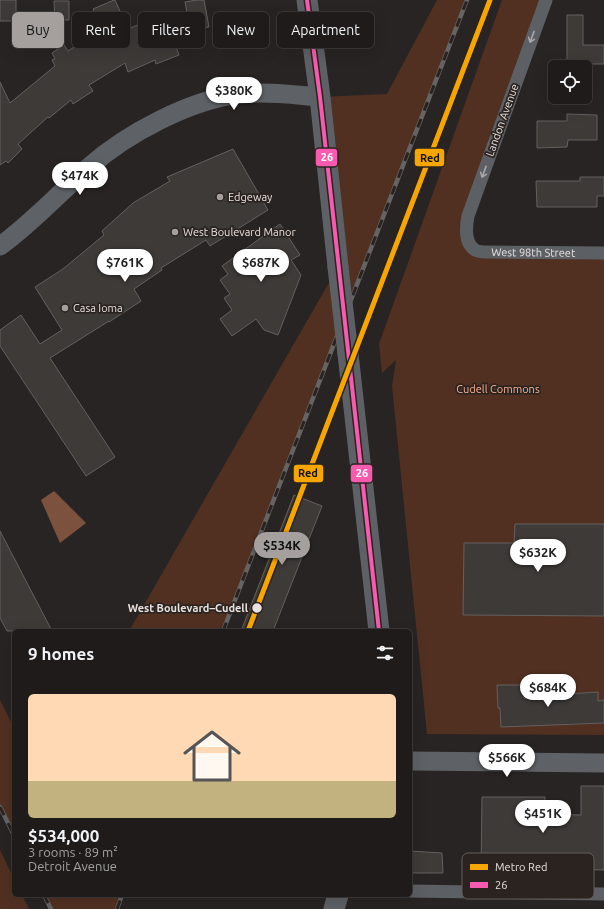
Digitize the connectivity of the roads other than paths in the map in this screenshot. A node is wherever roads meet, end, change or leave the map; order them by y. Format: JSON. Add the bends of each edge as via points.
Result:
{"nodes":[{"id":1,"x":307,"y":0,"type":"edge"},
{"id":2,"x":546,"y":0,"type":"edge"},
{"id":3,"x":320,"y":97,"type":"junction"},
{"id":4,"x":468,"y":241,"type":"joint"},
{"id":5,"x":0,"y":246,"type":"edge"},
{"id":6,"x":604,"y":253,"type":"edge"},
{"id":7,"x":379,"y":629,"type":"edge"},
{"id":8,"x":412,"y":761,"type":"edge"},
{"id":9,"x":604,"y":763,"type":"edge"},
{"id":10,"x":412,"y":891,"type":"edge"},
{"id":11,"x":462,"y":892,"type":"edge"},
{"id":12,"x":594,"y":894,"type":"edge"},
{"id":13,"x":604,"y":894,"type":"edge"},
{"id":14,"x":337,"y":897,"type":"edge"},
{"id":15,"x":334,"y":909,"type":"edge"}],
"edges":[{"from":1,"to":3,"type":"main road"},
{"from":2,"to":4,"type":"street","name":"Landon Avenue","one_way":true,"via":[[468,216]]},
{"from":3,"to":5,"type":"main road","via":[[240,94],[212,100],[170,116],[105,154]]},
{"from":3,"to":7,"type":"main road","bridge":true},
{"from":4,"to":6,"type":"street","name":"West 98th Street","via":[[475,250],[488,252]]},
{"from":8,"to":9,"type":"main road"},
{"from":10,"to":11,"type":"street"},
{"from":12,"to":13,"type":"street"},
{"from":14,"to":15,"type":"main road"}]}
